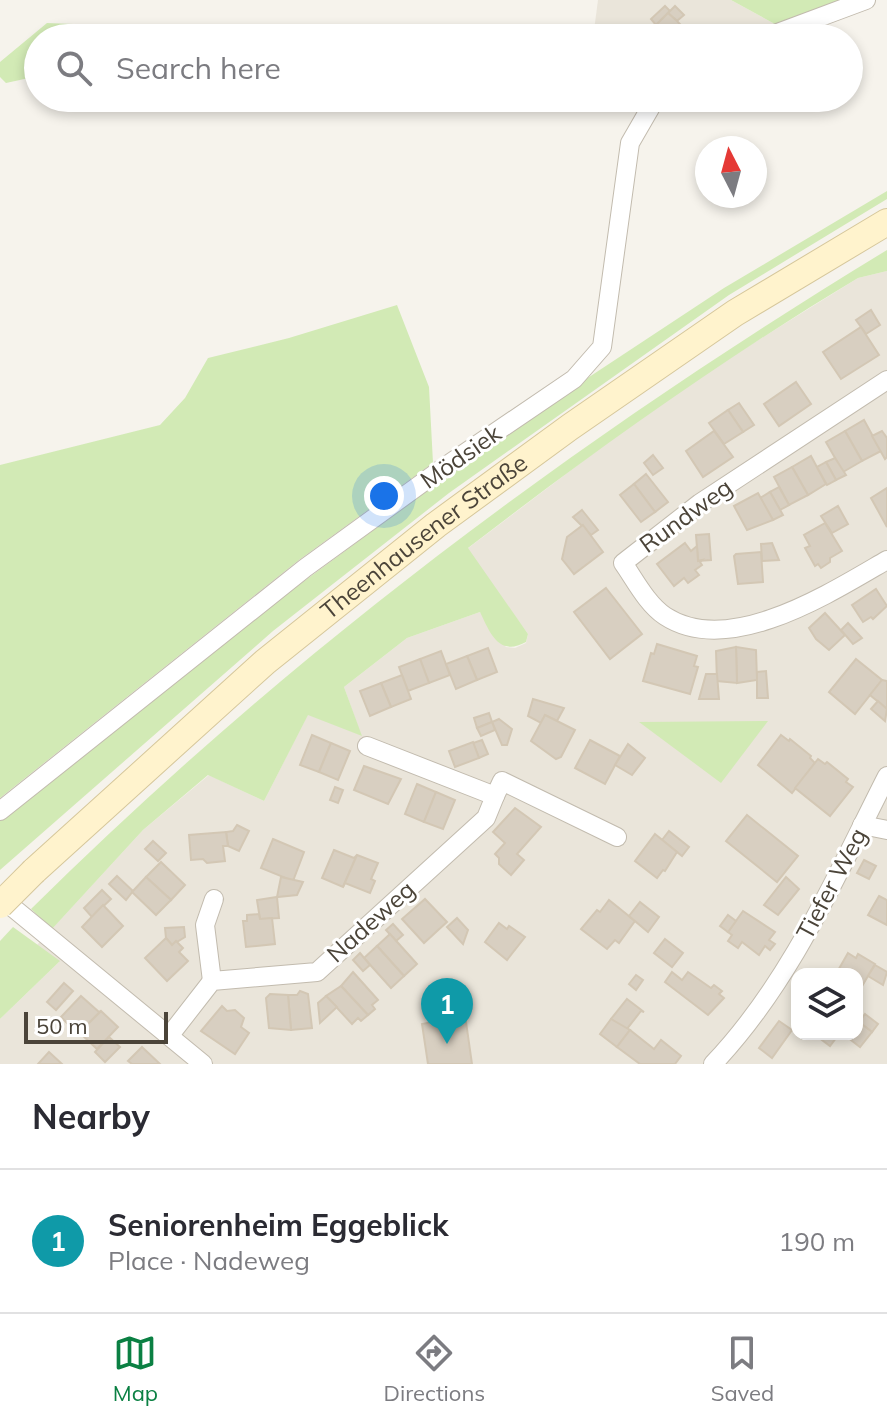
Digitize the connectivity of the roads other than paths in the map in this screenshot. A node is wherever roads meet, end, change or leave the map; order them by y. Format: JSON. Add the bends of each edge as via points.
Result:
{"nodes":[{"id":1,"x":866,"y":0,"type":"edge"},
{"id":2,"x":802,"y":24,"type":"edge"},
{"id":3,"x":648,"y":112,"type":"edge"},
{"id":4,"x":887,"y":222,"type":"edge"},
{"id":5,"x":887,"y":380,"type":"edge"},
{"id":6,"x":887,"y":560,"type":"edge"},
{"id":7,"x":367,"y":746,"type":"dead end"},
{"id":8,"x":887,"y":776,"type":"edge"},
{"id":9,"x":495,"y":796,"type":"junction"},
{"id":10,"x":0,"y":811,"type":"edge"},
{"id":11,"x":862,"y":825,"type":"junction"},
{"id":12,"x":887,"y":830,"type":"edge"},
{"id":13,"x":617,"y":837,"type":"dead end"},
{"id":14,"x":0,"y":897,"type":"edge"},
{"id":15,"x":214,"y":899,"type":"dead end"},
{"id":16,"x":0,"y":905,"type":"edge"},
{"id":17,"x":212,"y":981,"type":"junction"},
{"id":18,"x":170,"y":1035,"type":"junction"},
{"id":19,"x":203,"y":1064,"type":"edge"},
{"id":20,"x":713,"y":1064,"type":"edge"}],
"edges":[{"from":1,"to":2,"type":"street"},
{"from":3,"to":10,"type":"street","name":"Mödsiek","via":[[630,143],[602,347],[574,379],[305,568]]},
{"from":4,"to":16,"type":"main road","name":"Theenhausener Straße","bridge":true,"via":[[735,313],[436,525],[265,662]]},
{"from":5,"to":6,"type":"street","name":"Rundweg","via":[[700,503],[623,563],[663,615],[702,631],[734,630],[764,621]]},
{"from":7,"to":9,"type":"street"},
{"from":8,"to":11,"type":"street","name":"Tiefer Weg"},
{"from":9,"to":13,"type":"street","via":[[502,781]]},
{"from":9,"to":17,"type":"street","name":"Nadeweg","via":[[486,818],[317,972]]},
{"from":11,"to":12,"type":"street"},
{"from":11,"to":20,"type":"street","name":"Tiefer Weg","via":[[783,974],[742,1034]]},
{"from":14,"to":18,"type":"street"},
{"from":15,"to":17,"type":"street","via":[[205,925]]},
{"from":17,"to":18,"type":"street"},
{"from":18,"to":19,"type":"street"}]}
